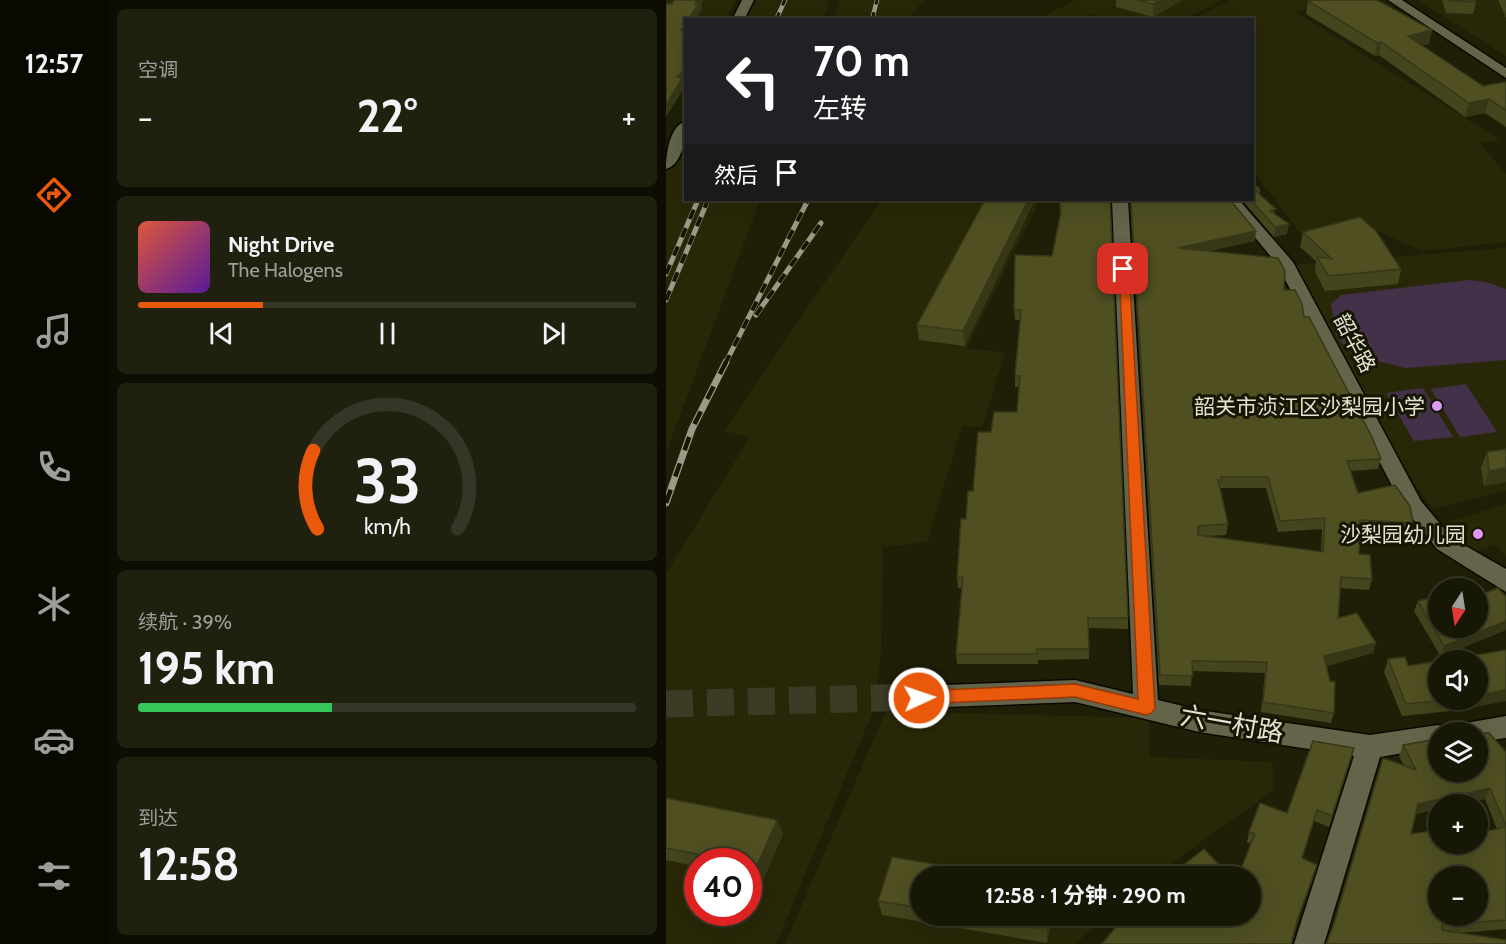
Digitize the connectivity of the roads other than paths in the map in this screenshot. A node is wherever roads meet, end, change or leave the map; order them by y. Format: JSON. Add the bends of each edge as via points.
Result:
{"nodes":[{"id":1,"x":748,"y":0,"type":"edge"},
{"id":2,"x":1394,"y":0,"type":"edge"},
{"id":3,"x":739,"y":18,"type":"edge"},
{"id":4,"x":1506,"y":74,"type":"edge"},
{"id":5,"x":684,"y":129,"type":"edge"},
{"id":6,"x":666,"y":165,"type":"edge"},
{"id":7,"x":1120,"y":201,"type":"edge"},
{"id":8,"x":1232,"y":201,"type":"edge"},
{"id":9,"x":1506,"y":583,"type":"edge"},
{"id":10,"x":919,"y":698,"type":"tunnel mouth"},
{"id":11,"x":1146,"y":708,"type":"junction"},
{"id":12,"x":1506,"y":727,"type":"edge"},
{"id":13,"x":1488,"y":729,"type":"edge"},
{"id":14,"x":1428,"y":738,"type":"edge"},
{"id":15,"x":1370,"y":747,"type":"junction"},
{"id":16,"x":1308,"y":944,"type":"edge"}],
"edges":[{"from":1,"to":3,"type":"street"},
{"from":2,"to":4,"type":"street"},
{"from":5,"to":6,"type":"street"},
{"from":7,"to":11,"type":"street"},
{"from":8,"to":9,"type":"street","name":"韶华路","via":[[1285,262],[1413,505],[1451,549],[1496,572]]},
{"from":10,"to":11,"type":"street","name":"六一村路","via":[[1075,691]]},
{"from":11,"to":15,"type":"street","name":"六一村路","via":[[1199,721]]},
{"from":12,"to":13,"type":"street"},
{"from":14,"to":15,"type":"street","name":"六一村路"},
{"from":15,"to":16,"type":"street"}]}
